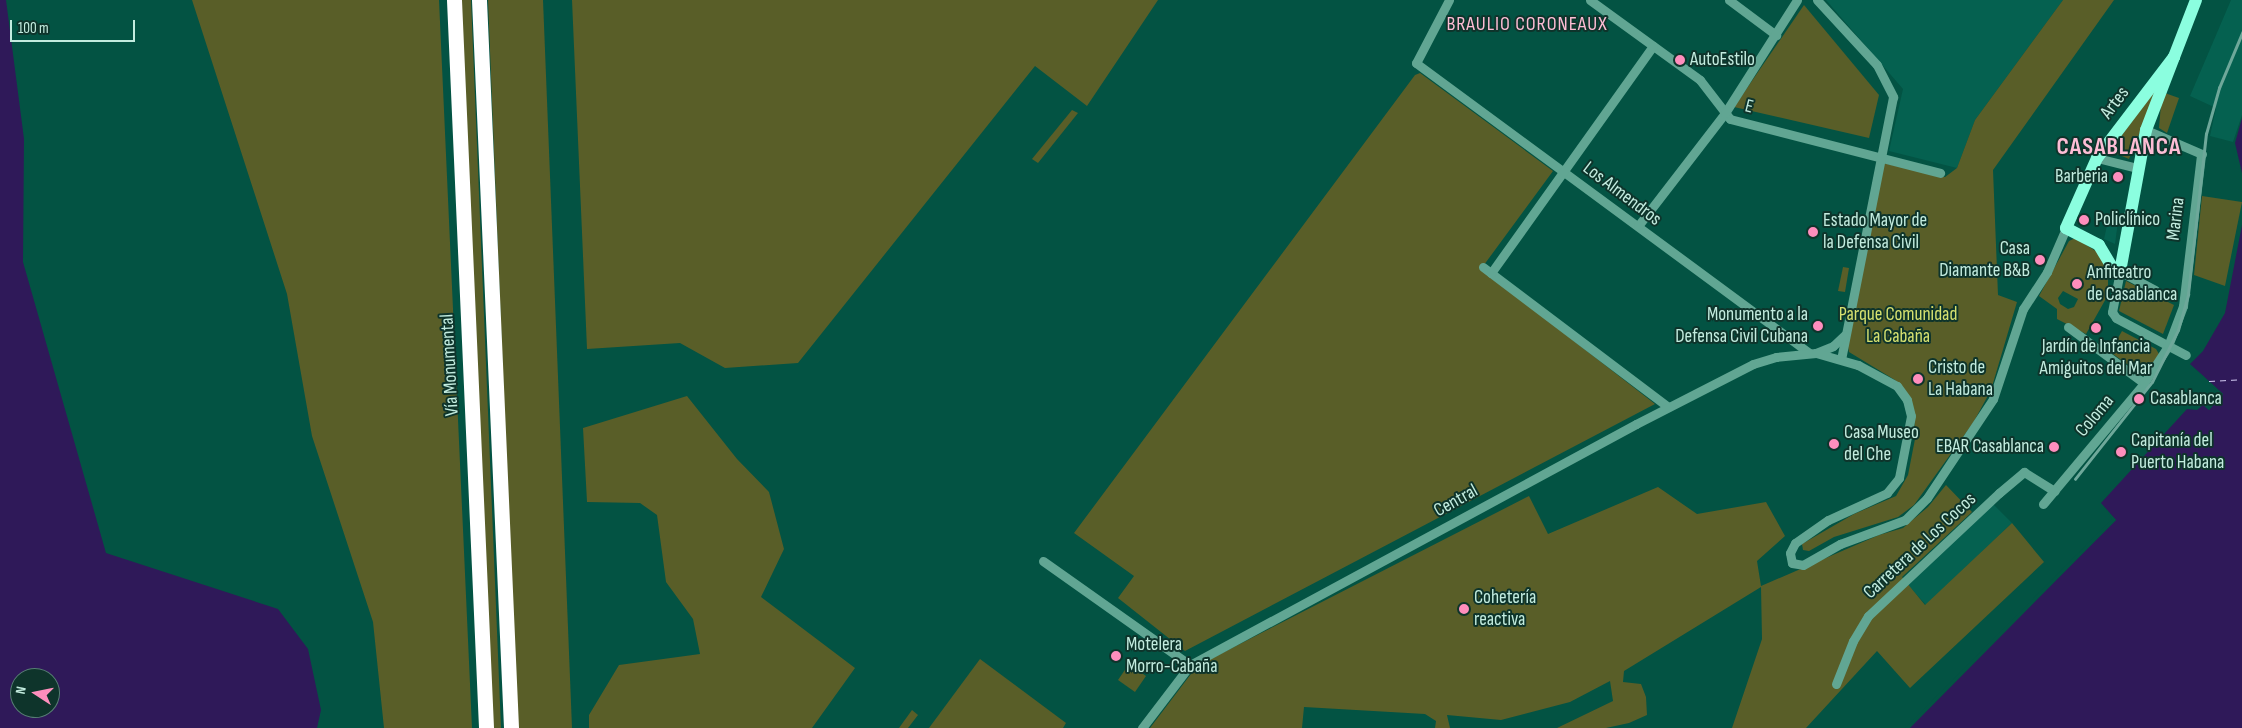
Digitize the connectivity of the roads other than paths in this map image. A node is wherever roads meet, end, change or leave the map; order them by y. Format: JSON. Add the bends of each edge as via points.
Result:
{"nodes":[{"id":1,"x":454,"y":0,"type":"edge"},
{"id":2,"x":479,"y":0,"type":"edge"},
{"id":3,"x":1449,"y":0,"type":"edge"},
{"id":4,"x":1590,"y":0,"type":"edge"},
{"id":5,"x":1729,"y":0,"type":"edge"},
{"id":6,"x":1797,"y":0,"type":"edge"},
{"id":7,"x":1817,"y":0,"type":"edge"},
{"id":8,"x":2196,"y":0,"type":"edge"},
{"id":9,"x":1776,"y":35,"type":"junction"},
{"id":10,"x":1653,"y":46,"type":"junction"},
{"id":11,"x":2174,"y":57,"type":"junction"},
{"id":12,"x":1725,"y":113,"type":"junction"},
{"id":13,"x":2146,"y":130,"type":"junction"},
{"id":14,"x":1879,"y":157,"type":"junction"},
{"id":15,"x":2097,"y":158,"type":"junction"},
{"id":16,"x":2136,"y":168,"type":"junction"},
{"id":17,"x":1564,"y":171,"type":"junction"},
{"id":18,"x":1940,"y":173,"type":"dead end"},
{"id":19,"x":1638,"y":226,"type":"junction"},
{"id":20,"x":2066,"y":228,"type":"junction"},
{"id":21,"x":1483,"y":267,"type":"dead end"},
{"id":22,"x":2116,"y":269,"type":"junction"},
{"id":23,"x":1491,"y":273,"type":"junction"},
{"id":24,"x":2155,"y":290,"type":"dead end"},
{"id":25,"x":2068,"y":327,"type":"dead end"},
{"id":26,"x":1845,"y":335,"type":"junction"},
{"id":27,"x":2168,"y":346,"type":"junction"},
{"id":28,"x":1843,"y":347,"type":"junction"},
{"id":29,"x":1812,"y":353,"type":"junction"},
{"id":30,"x":2186,"y":355,"type":"dead end"},
{"id":31,"x":1841,"y":359,"type":"junction"},
{"id":32,"x":1858,"y":365,"type":"junction"},
{"id":33,"x":2144,"y":383,"type":"junction"},
{"id":34,"x":1668,"y":407,"type":"junction"},
{"id":35,"x":2054,"y":490,"type":"junction"},
{"id":36,"x":2043,"y":504,"type":"dead end"},
{"id":37,"x":1043,"y":561,"type":"dead end"},
{"id":38,"x":1190,"y":665,"type":"junction"},
{"id":39,"x":1836,"y":684,"type":"dead end"},
{"id":40,"x":486,"y":728,"type":"edge"},
{"id":41,"x":511,"y":728,"type":"edge"},
{"id":42,"x":1142,"y":728,"type":"edge"}],
"edges":[{"from":1,"to":40,"type":"highway","name":"Vía Monumental"},
{"from":2,"to":41,"type":"highway"},
{"from":3,"to":17,"type":"street","name":"Los Almendros","via":[[1416,63]]},
{"from":4,"to":10,"type":"street","name":"E"},
{"from":5,"to":9,"type":"street"},
{"from":6,"to":9,"type":"street"},
{"from":7,"to":14,"type":"street","via":[[1877,65],[1891,89],[1893,97]]},
{"from":8,"to":11,"type":"main road","name":"Artes"},
{"from":9,"to":12,"type":"street"},
{"from":10,"to":12,"type":"street","name":"E","via":[[1700,80]]},
{"from":10,"to":17,"type":"street"},
{"from":11,"to":13,"type":"main road"},
{"from":11,"to":15,"type":"main road","name":"Artes"},
{"from":12,"to":14,"type":"street","name":"E","via":[[1730,119]]},
{"from":12,"to":19,"type":"street"},
{"from":13,"to":16,"type":"main road"},
{"from":13,"to":27,"type":"street","name":"Marina","via":[[2201,154],[2183,306]]},
{"from":14,"to":18,"type":"street","name":"E"},
{"from":14,"to":26,"type":"street"},
{"from":15,"to":16,"type":"street"},
{"from":15,"to":20,"type":"main road","name":"Artes"},
{"from":16,"to":22,"type":"main road"},
{"from":17,"to":19,"type":"street","name":"Los Almendros"},
{"from":17,"to":23,"type":"street"},
{"from":19,"to":29,"type":"street","name":"Los Almendros"},
{"from":20,"to":22,"type":"main road","via":[[2099,246]]},
{"from":20,"to":32,"type":"street","name":"Artes","via":[[2047,272],[2023,309],[1993,399],[1928,498],[1905,520],[1840,544],[1803,565],[1792,563],[1790,552],[1795,543],[1828,520],[1887,492],[1899,478],[1910,429],[1907,400],[1897,386]]},
{"from":21,"to":23,"type":"street"},
{"from":22,"to":24,"type":"street"},
{"from":22,"to":27,"type":"street","via":[[2112,305],[2116,318]]},
{"from":23,"to":34,"type":"street"},
{"from":25,"to":33,"type":"street"},
{"from":26,"to":28,"type":"street"},
{"from":26,"to":29,"type":"street","via":[[1833,346]]},
{"from":27,"to":30,"type":"street"},
{"from":27,"to":33,"type":"street","name":"Coloma"},
{"from":28,"to":31,"type":"street"},
{"from":28,"to":32,"type":"street"},
{"from":29,"to":31,"type":"street"},
{"from":29,"to":34,"type":"street","name":"Central","via":[[1754,364]]},
{"from":31,"to":32,"type":"street"},
{"from":33,"to":35,"type":"street","name":"Coloma"},
{"from":34,"to":38,"type":"street","name":"Central"},
{"from":35,"to":36,"type":"street","name":"Coloma"},
{"from":35,"to":39,"type":"street","name":"Carretera de Los Cocos","via":[[2024,472],[1999,493],[1868,616],[1853,641]]},
{"from":37,"to":38,"type":"street"},
{"from":38,"to":42,"type":"street","name":"Central"}]}
